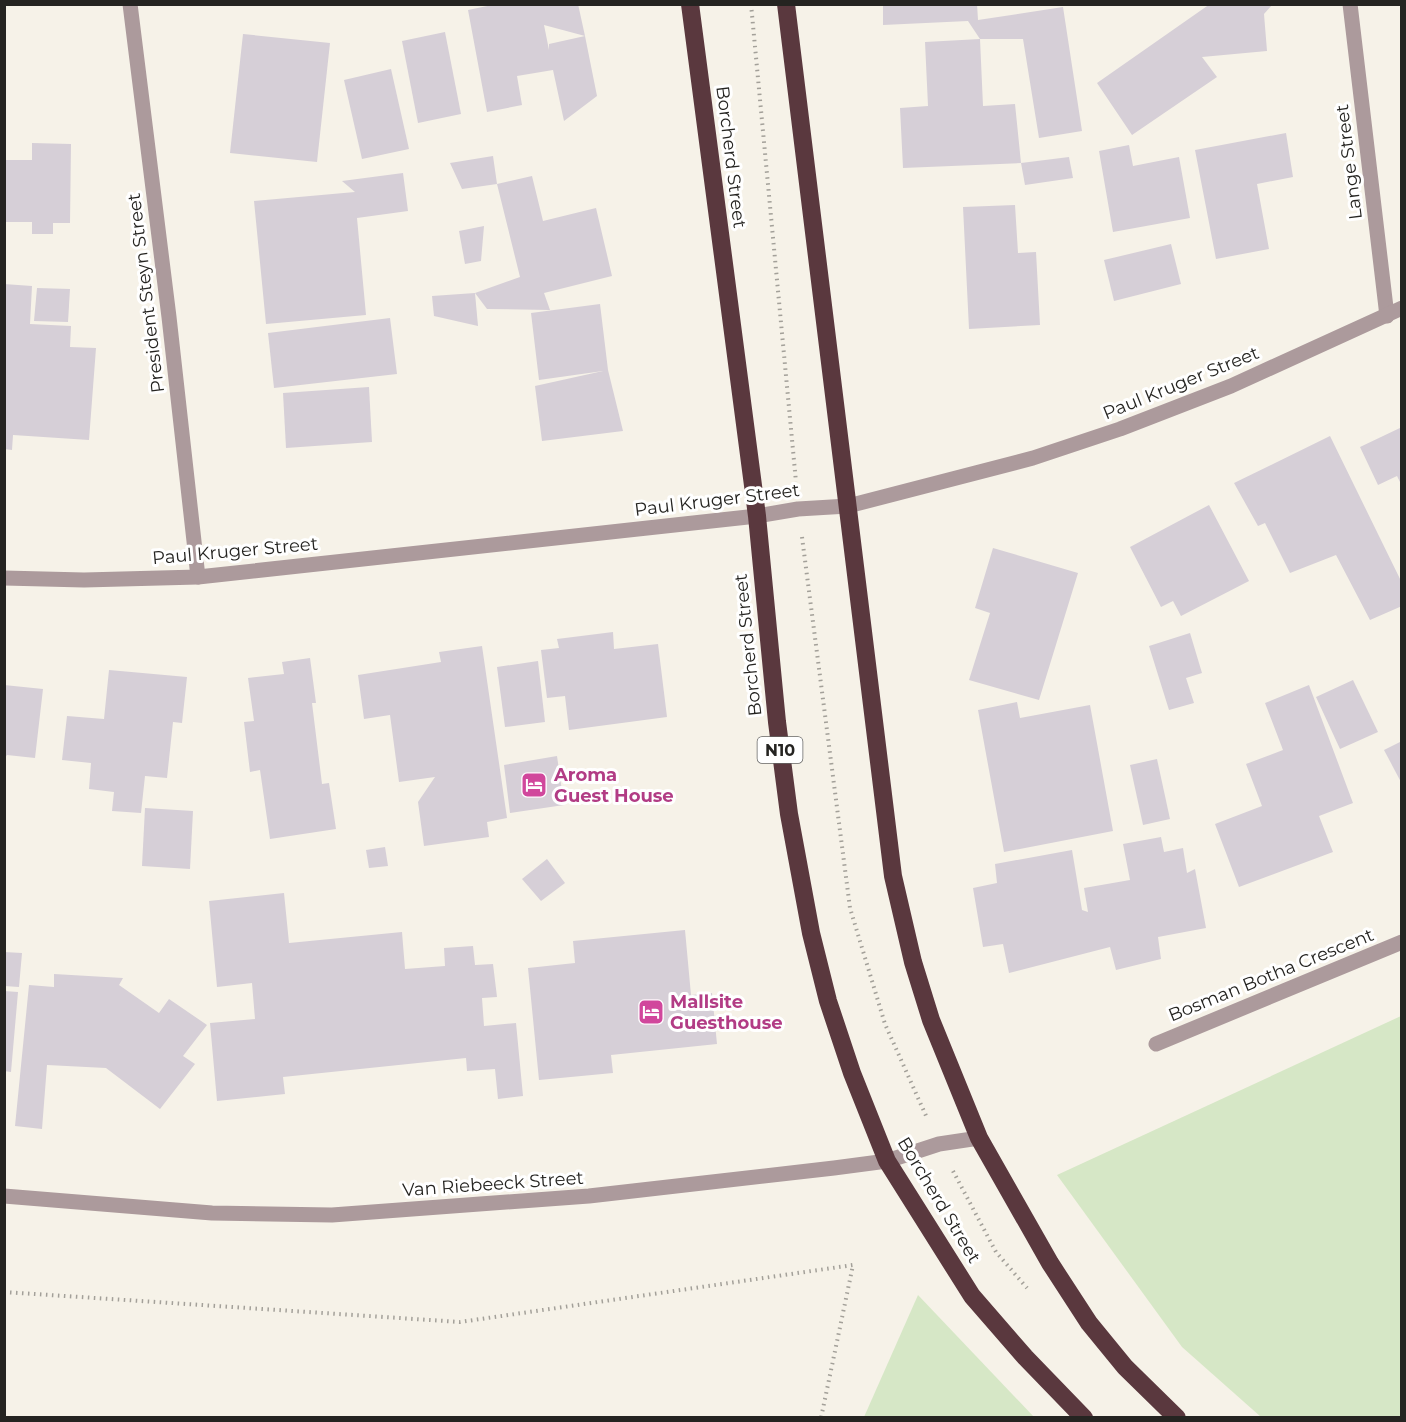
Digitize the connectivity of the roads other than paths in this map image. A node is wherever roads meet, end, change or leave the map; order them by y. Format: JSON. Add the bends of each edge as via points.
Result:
{"nodes":[{"id":1,"x":130,"y":4,"type":"edge"},
{"id":2,"x":690,"y":4,"type":"edge"},
{"id":3,"x":786,"y":4,"type":"edge"},
{"id":4,"x":1350,"y":4,"type":"edge"},
{"id":5,"x":1401,"y":308,"type":"edge"},
{"id":6,"x":1387,"y":316,"type":"junction"},
{"id":7,"x":848,"y":506,"type":"junction"},
{"id":8,"x":757,"y":516,"type":"junction"},
{"id":9,"x":198,"y":577,"type":"junction"},
{"id":10,"x":4,"y":578,"type":"edge"},
{"id":11,"x":1401,"y":942,"type":"edge"},
{"id":12,"x":1156,"y":1044,"type":"dead end"},
{"id":13,"x":979,"y":1138,"type":"junction"},
{"id":14,"x":887,"y":1161,"type":"junction"},
{"id":15,"x":4,"y":1196,"type":"edge"},
{"id":16,"x":1084,"y":1418,"type":"edge"},
{"id":17,"x":1177,"y":1418,"type":"edge"}],
"edges":[{"from":1,"to":9,"type":"street","name":"President Steyn Street"},
{"from":2,"to":8,"type":"highway","name":"Borcherd Street","number":"N10"},
{"from":3,"to":7,"type":"highway"},
{"from":4,"to":6,"type":"street","name":"Lange Street"},
{"from":5,"to":6,"type":"street","name":"Paul Kruger Street"},
{"from":6,"to":7,"type":"street","name":"Paul Kruger Street","via":[[1231,386],[1120,429],[1033,458]]},
{"from":7,"to":8,"type":"street","name":"Paul Kruger Street"},
{"from":7,"to":13,"type":"highway","via":[[893,876],[913,962],[932,1020]]},
{"from":8,"to":9,"type":"street","name":"Paul Kruger Street"},
{"from":8,"to":14,"type":"highway","name":"Borcherd Street","number":"N10","via":[[777,722],[811,933],[828,1001]]},
{"from":9,"to":10,"type":"street","name":"Paul Kruger Street"},
{"from":11,"to":12,"type":"street","name":"Bosman Botha Crescent"},
{"from":13,"to":14,"type":"street","name":"Van Riebeeck Street","via":[[939,1144]]},
{"from":13,"to":17,"type":"highway","via":[[1089,1323],[1125,1367]]},
{"from":14,"to":15,"type":"street","name":"Van Riebeeck Street","via":[[589,1196],[332,1215],[212,1213]]},
{"from":14,"to":16,"type":"highway","name":"Borcherd Street","number":"N10","via":[[972,1296]]}]}
